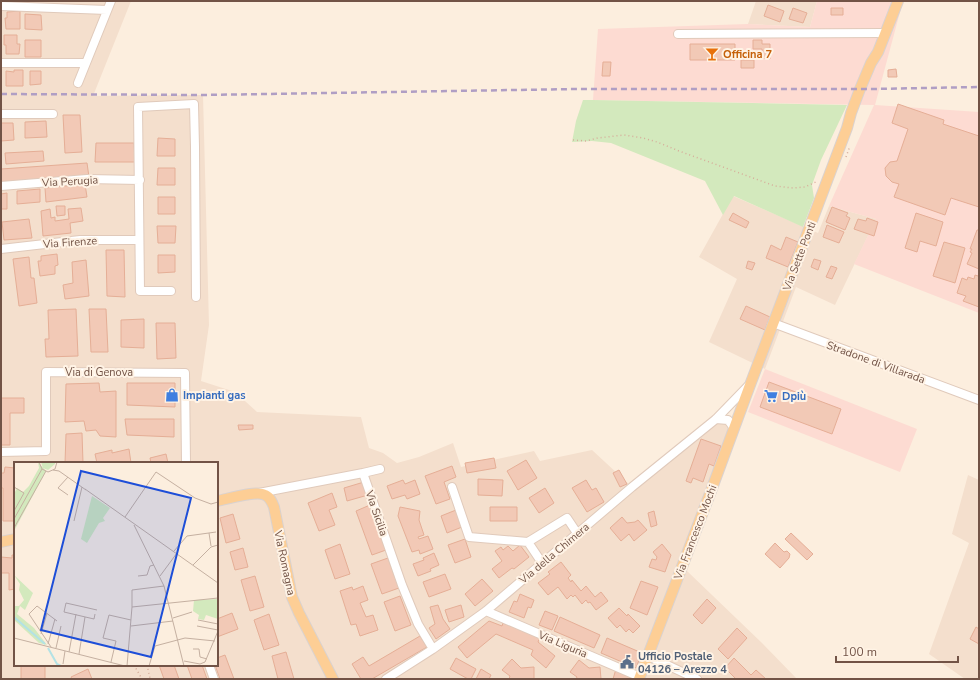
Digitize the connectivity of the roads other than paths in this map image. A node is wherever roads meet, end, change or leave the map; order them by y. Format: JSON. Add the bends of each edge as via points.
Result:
{"nodes":[{"id":1,"x":111,"y":1,"type":"edge"},
{"id":2,"x":898,"y":1,"type":"edge"},
{"id":3,"x":1,"y":6,"type":"edge"},
{"id":4,"x":107,"y":10,"type":"junction"},
{"id":5,"x":886,"y":33,"type":"junction"},
{"id":6,"x":678,"y":34,"type":"dead end"},
{"id":7,"x":1,"y":63,"type":"edge"},
{"id":8,"x":86,"y":63,"type":"junction"},
{"id":9,"x":78,"y":83,"type":"dead end"},
{"id":10,"x":1,"y":114,"type":"edge"},
{"id":11,"x":53,"y":114,"type":"dead end"},
{"id":12,"x":140,"y":180,"type":"junction"},
{"id":13,"x":1,"y":186,"type":"edge"},
{"id":14,"x":139,"y":240,"type":"junction"},
{"id":15,"x":1,"y":249,"type":"edge"},
{"id":16,"x":171,"y":291,"type":"dead end"},
{"id":17,"x":196,"y":297,"type":"dead end"},
{"id":18,"x":773,"y":323,"type":"junction"},
{"id":19,"x":750,"y":385,"type":"junction"},
{"id":20,"x":979,"y":400,"type":"edge"},
{"id":21,"x":716,"y":419,"type":"junction"},
{"id":22,"x":734,"y":428,"type":"junction"},
{"id":23,"x":1,"y":452,"type":"edge"},
{"id":24,"x":186,"y":462,"type":"edge"},
{"id":25,"x":380,"y":469,"type":"dead end"},
{"id":26,"x":364,"y":473,"type":"junction"},
{"id":27,"x":452,"y":487,"type":"dead end"},
{"id":28,"x":259,"y":492,"type":"junction"},
{"id":29,"x":218,"y":501,"type":"edge"},
{"id":30,"x":577,"y":533,"type":"junction"},
{"id":31,"x":14,"y":540,"type":"edge"},
{"id":32,"x":1,"y":542,"type":"edge"},
{"id":33,"x":528,"y":542,"type":"junction"},
{"id":34,"x":542,"y":563,"type":"junction"},
{"id":35,"x":486,"y":611,"type":"junction"},
{"id":36,"x":433,"y":649,"type":"junction"},
{"id":37,"x":648,"y":656,"type":"junction"},
{"id":38,"x":209,"y":666,"type":"edge"},
{"id":39,"x":640,"y":678,"type":"edge"},
{"id":40,"x":214,"y":679,"type":"edge"},
{"id":41,"x":333,"y":679,"type":"edge"},
{"id":42,"x":386,"y":679,"type":"edge"},
{"id":43,"x":697,"y":679,"type":"edge"}],
"edges":[{"from":1,"to":4,"type":"street"},
{"from":2,"to":5,"type":"main road","name":"Via Sette Ponti"},
{"from":3,"to":4,"type":"street"},
{"from":4,"to":8,"type":"street"},
{"from":5,"to":6,"type":"street"},
{"from":5,"to":18,"type":"main road","name":"Via Sette Ponti","via":[[856,116],[847,128]]},
{"from":7,"to":8,"type":"street"},
{"from":8,"to":9,"type":"street"},
{"from":10,"to":11,"type":"street"},
{"from":12,"to":13,"type":"street","name":"Via Perugia","via":[[87,179]]},
{"from":12,"to":14,"type":"street"},
{"from":12,"to":17,"type":"street","via":[[138,107],[194,104]]},
{"from":14,"to":15,"type":"street","name":"Via Firenze","via":[[80,240]]},
{"from":14,"to":16,"type":"street","via":[[140,291]]},
{"from":18,"to":19,"type":"main road","name":"Via Sette Ponti"},
{"from":18,"to":20,"type":"street","name":"Stradone di Villarada"},
{"from":19,"to":21,"type":"street","name":"Via della Chimera"},
{"from":19,"to":22,"type":"main road","name":"Via Francesco Mochi"},
{"from":21,"to":22,"type":"street","via":[[728,420]]},
{"from":21,"to":30,"type":"street","name":"Via della Chimera"},
{"from":22,"to":37,"type":"main road","name":"Via Francesco Mochi"},
{"from":23,"to":24,"type":"street","name":"Via di Genova","via":[[46,451],[46,372],[185,373]]},
{"from":25,"to":26,"type":"street"},
{"from":26,"to":28,"type":"street"},
{"from":26,"to":36,"type":"street","name":"Via Sicilia","via":[[402,585],[418,624]]},
{"from":27,"to":33,"type":"street","via":[[469,537]]},
{"from":28,"to":29,"type":"main road"},
{"from":28,"to":41,"type":"main road","name":"Via Romagna","via":[[271,500],[292,597]]},
{"from":30,"to":33,"type":"street","via":[[567,518]]},
{"from":30,"to":34,"type":"street","name":"Via della Chimera"},
{"from":31,"to":32,"type":"main road"},
{"from":33,"to":34,"type":"street"},
{"from":34,"to":35,"type":"street","name":"Via della Chimera"},
{"from":35,"to":36,"type":"street","name":"Via della Chimera"},
{"from":35,"to":39,"type":"street","name":"Via Liguria"},
{"from":36,"to":42,"type":"street","name":"Via della Chimera"},
{"from":37,"to":39,"type":"main road","name":"Via Francesco Mochi"},
{"from":37,"to":43,"type":"street"},
{"from":38,"to":40,"type":"street"}]}
